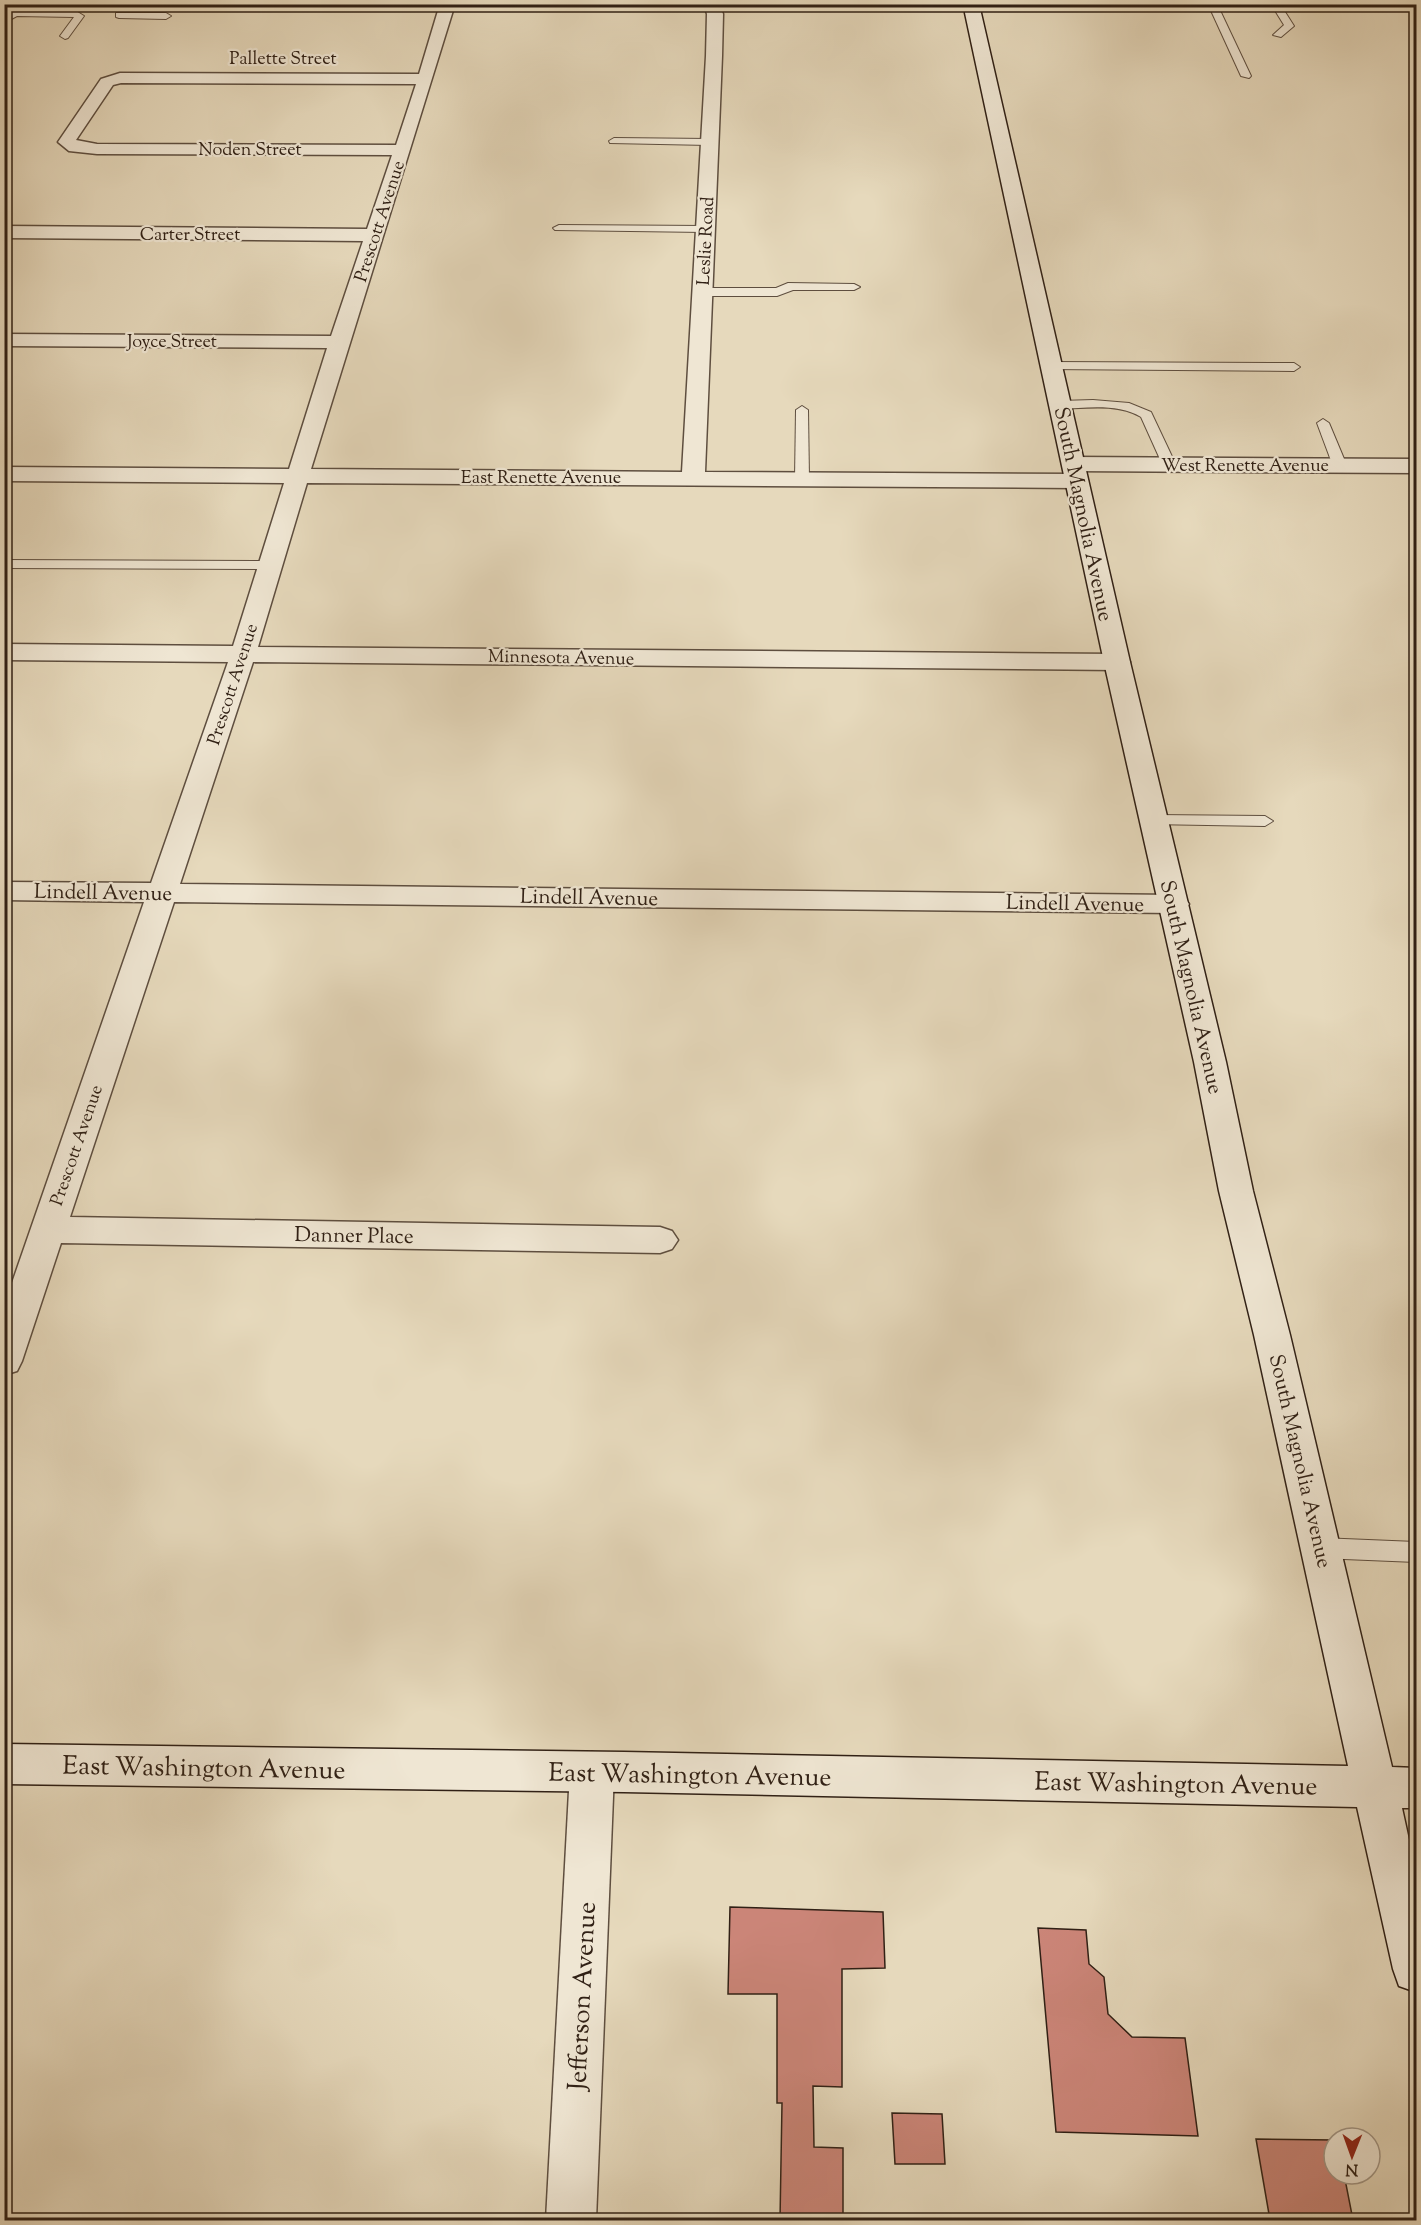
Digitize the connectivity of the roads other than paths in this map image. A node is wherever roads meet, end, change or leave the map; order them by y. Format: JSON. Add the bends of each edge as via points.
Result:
{"nodes":[{"id":1,"x":448,"y":4,"type":"edge"},
{"id":2,"x":592,"y":4,"type":"edge"},
{"id":3,"x":684,"y":4,"type":"edge"},
{"id":4,"x":711,"y":4,"type":"edge"},
{"id":5,"x":973,"y":4,"type":"edge"},
{"id":6,"x":1212,"y":4,"type":"edge"},
{"id":7,"x":1275,"y":4,"type":"edge"},
{"id":8,"x":119,"y":15,"type":"dead end"},
{"id":9,"x":166,"y":16,"type":"dead end"},
{"id":10,"x":4,"y":20,"type":"edge"},
{"id":11,"x":1278,"y":35,"type":"dead end"},
{"id":12,"x":65,"y":36,"type":"dead end"},
{"id":13,"x":1246,"y":76,"type":"dead end"},
{"id":14,"x":426,"y":79,"type":"junction"},
{"id":15,"x":614,"y":141,"type":"dead end"},
{"id":16,"x":709,"y":142,"type":"junction"},
{"id":17,"x":97,"y":149,"type":"joint"},
{"id":18,"x":403,"y":150,"type":"junction"},
{"id":19,"x":559,"y":228,"type":"dead end"},
{"id":20,"x":705,"y":229,"type":"junction"},
{"id":21,"x":4,"y":232,"type":"edge"},
{"id":22,"x":375,"y":235,"type":"junction"},
{"id":23,"x":854,"y":287,"type":"dead end"},
{"id":24,"x":702,"y":292,"type":"junction"},
{"id":25,"x":4,"y":340,"type":"edge"},
{"id":26,"x":339,"y":342,"type":"junction"},
{"id":27,"x":1051,"y":366,"type":"junction"},
{"id":28,"x":1294,"y":368,"type":"dead end"},
{"id":29,"x":1060,"y":405,"type":"junction"},
{"id":30,"x":802,"y":410,"type":"dead end"},
{"id":31,"x":1323,"y":423,"type":"dead end"},
{"id":32,"x":1169,"y":465,"type":"junction"},
{"id":33,"x":1340,"y":466,"type":"junction"},
{"id":34,"x":1416,"y":466,"type":"edge"},
{"id":35,"x":1075,"y":472,"type":"junction"},
{"id":36,"x":4,"y":474,"type":"edge"},
{"id":37,"x":298,"y":476,"type":"junction"},
{"id":38,"x":693,"y":478,"type":"junction"},
{"id":39,"x":802,"y":479,"type":"junction"},
{"id":40,"x":4,"y":564,"type":"edge"},
{"id":41,"x":270,"y":565,"type":"junction"},
{"id":42,"x":4,"y":652,"type":"edge"},
{"id":43,"x":243,"y":654,"type":"junction"},
{"id":44,"x":1117,"y":662,"type":"junction"},
{"id":45,"x":1155,"y":820,"type":"junction"},
{"id":46,"x":1265,"y":821,"type":"dead end"},
{"id":47,"x":4,"y":891,"type":"edge"},
{"id":48,"x":162,"y":892,"type":"junction"},
{"id":49,"x":1174,"y":904,"type":"junction"},
{"id":50,"x":47,"y":1230,"type":"junction"},
{"id":51,"x":660,"y":1240,"type":"dead end"},
{"id":52,"x":4,"y":1361,"type":"edge"},
{"id":53,"x":1320,"y":1548,"type":"junction"},
{"id":54,"x":1416,"y":1552,"type":"edge"},
{"id":55,"x":4,"y":1764,"type":"edge"},
{"id":56,"x":592,"y":1772,"type":"junction"},
{"id":57,"x":1396,"y":1788,"type":"edge"},
{"id":58,"x":1416,"y":1969,"type":"edge"},
{"id":59,"x":571,"y":2220,"type":"edge"}],
"edges":[{"from":1,"to":14,"type":"street","name":"Prescott Avenue"},
{"from":2,"to":3,"type":"street"},
{"from":4,"to":16,"type":"street","name":"Leslie Road","via":[[715,14]]},
{"from":5,"to":27,"type":"street","name":"South Magnolia Avenue"},
{"from":6,"to":13,"type":"lane"},
{"from":7,"to":11,"type":"lane","via":[[1289,26]]},
{"from":8,"to":9,"type":"lane"},
{"from":10,"to":12,"type":"lane","via":[[16,13],[76,14],[79,16]]},
{"from":14,"to":17,"type":"street","name":"Pallette Street","via":[[139,76],[106,82],[68,142],[75,147]]},
{"from":14,"to":18,"type":"street","name":"Prescott Avenue"},
{"from":15,"to":16,"type":"lane"},
{"from":16,"to":20,"type":"street","name":"Leslie Road"},
{"from":17,"to":18,"type":"street","name":"Noden Street"},
{"from":18,"to":22,"type":"street","name":"Prescott Avenue"},
{"from":19,"to":20,"type":"lane"},
{"from":20,"to":24,"type":"street","name":"Leslie Road"},
{"from":21,"to":22,"type":"street","name":"Carter Street"},
{"from":22,"to":26,"type":"street","name":"Prescott Avenue"},
{"from":23,"to":24,"type":"lane","via":[[788,286],[777,292]]},
{"from":24,"to":38,"type":"street","name":"Leslie Road"},
{"from":25,"to":26,"type":"street","name":"Joyce Street"},
{"from":26,"to":37,"type":"street","name":"Prescott Avenue"},
{"from":27,"to":28,"type":"lane"},
{"from":27,"to":29,"type":"street","name":"South Magnolia Avenue"},
{"from":29,"to":32,"type":"lane","via":[[1141,410]]},
{"from":29,"to":35,"type":"street","name":"South Magnolia Avenue"},
{"from":30,"to":39,"type":"lane"},
{"from":31,"to":33,"type":"lane"},
{"from":32,"to":33,"type":"street","name":"West Renette Avenue"},
{"from":32,"to":35,"type":"street","name":"West Renette Avenue"},
{"from":33,"to":34,"type":"street","name":"West Renette Avenue"},
{"from":35,"to":39,"type":"street","name":"East Renette Avenue"},
{"from":35,"to":44,"type":"street","name":"South Magnolia Avenue"},
{"from":36,"to":37,"type":"street","name":"East Renette Avenue"},
{"from":37,"to":38,"type":"street","name":"East Renette Avenue"},
{"from":37,"to":41,"type":"street","name":"Prescott Avenue"},
{"from":38,"to":39,"type":"street","name":"East Renette Avenue"},
{"from":40,"to":41,"type":"lane"},
{"from":41,"to":43,"type":"street","name":"Prescott Avenue"},
{"from":42,"to":43,"type":"street","name":"Minnesota Avenue"},
{"from":43,"to":44,"type":"street","name":"Minnesota Avenue"},
{"from":43,"to":48,"type":"street","name":"Prescott Avenue"},
{"from":44,"to":45,"type":"street","name":"South Magnolia Avenue"},
{"from":45,"to":46,"type":"lane"},
{"from":45,"to":49,"type":"street","name":"South Magnolia Avenue"},
{"from":47,"to":48,"type":"street","name":"Lindell Avenue"},
{"from":48,"to":49,"type":"street","name":"Lindell Avenue"},
{"from":48,"to":50,"type":"street","name":"Prescott Avenue"},
{"from":49,"to":53,"type":"street","name":"South Magnolia Avenue"},
{"from":50,"to":51,"type":"street","name":"Danner Place"},
{"from":50,"to":52,"type":"street","name":"Prescott Avenue"},
{"from":53,"to":54,"type":"lane"},
{"from":53,"to":57,"type":"street","name":"South Magnolia Avenue"},
{"from":55,"to":56,"type":"street","name":"East Washington Avenue"},
{"from":56,"to":57,"type":"street","name":"East Washington Avenue"},
{"from":56,"to":59,"type":"street","name":"Jefferson Avenue"},
{"from":57,"to":58,"type":"street","name":"South Magnolia Avenue"}]}
